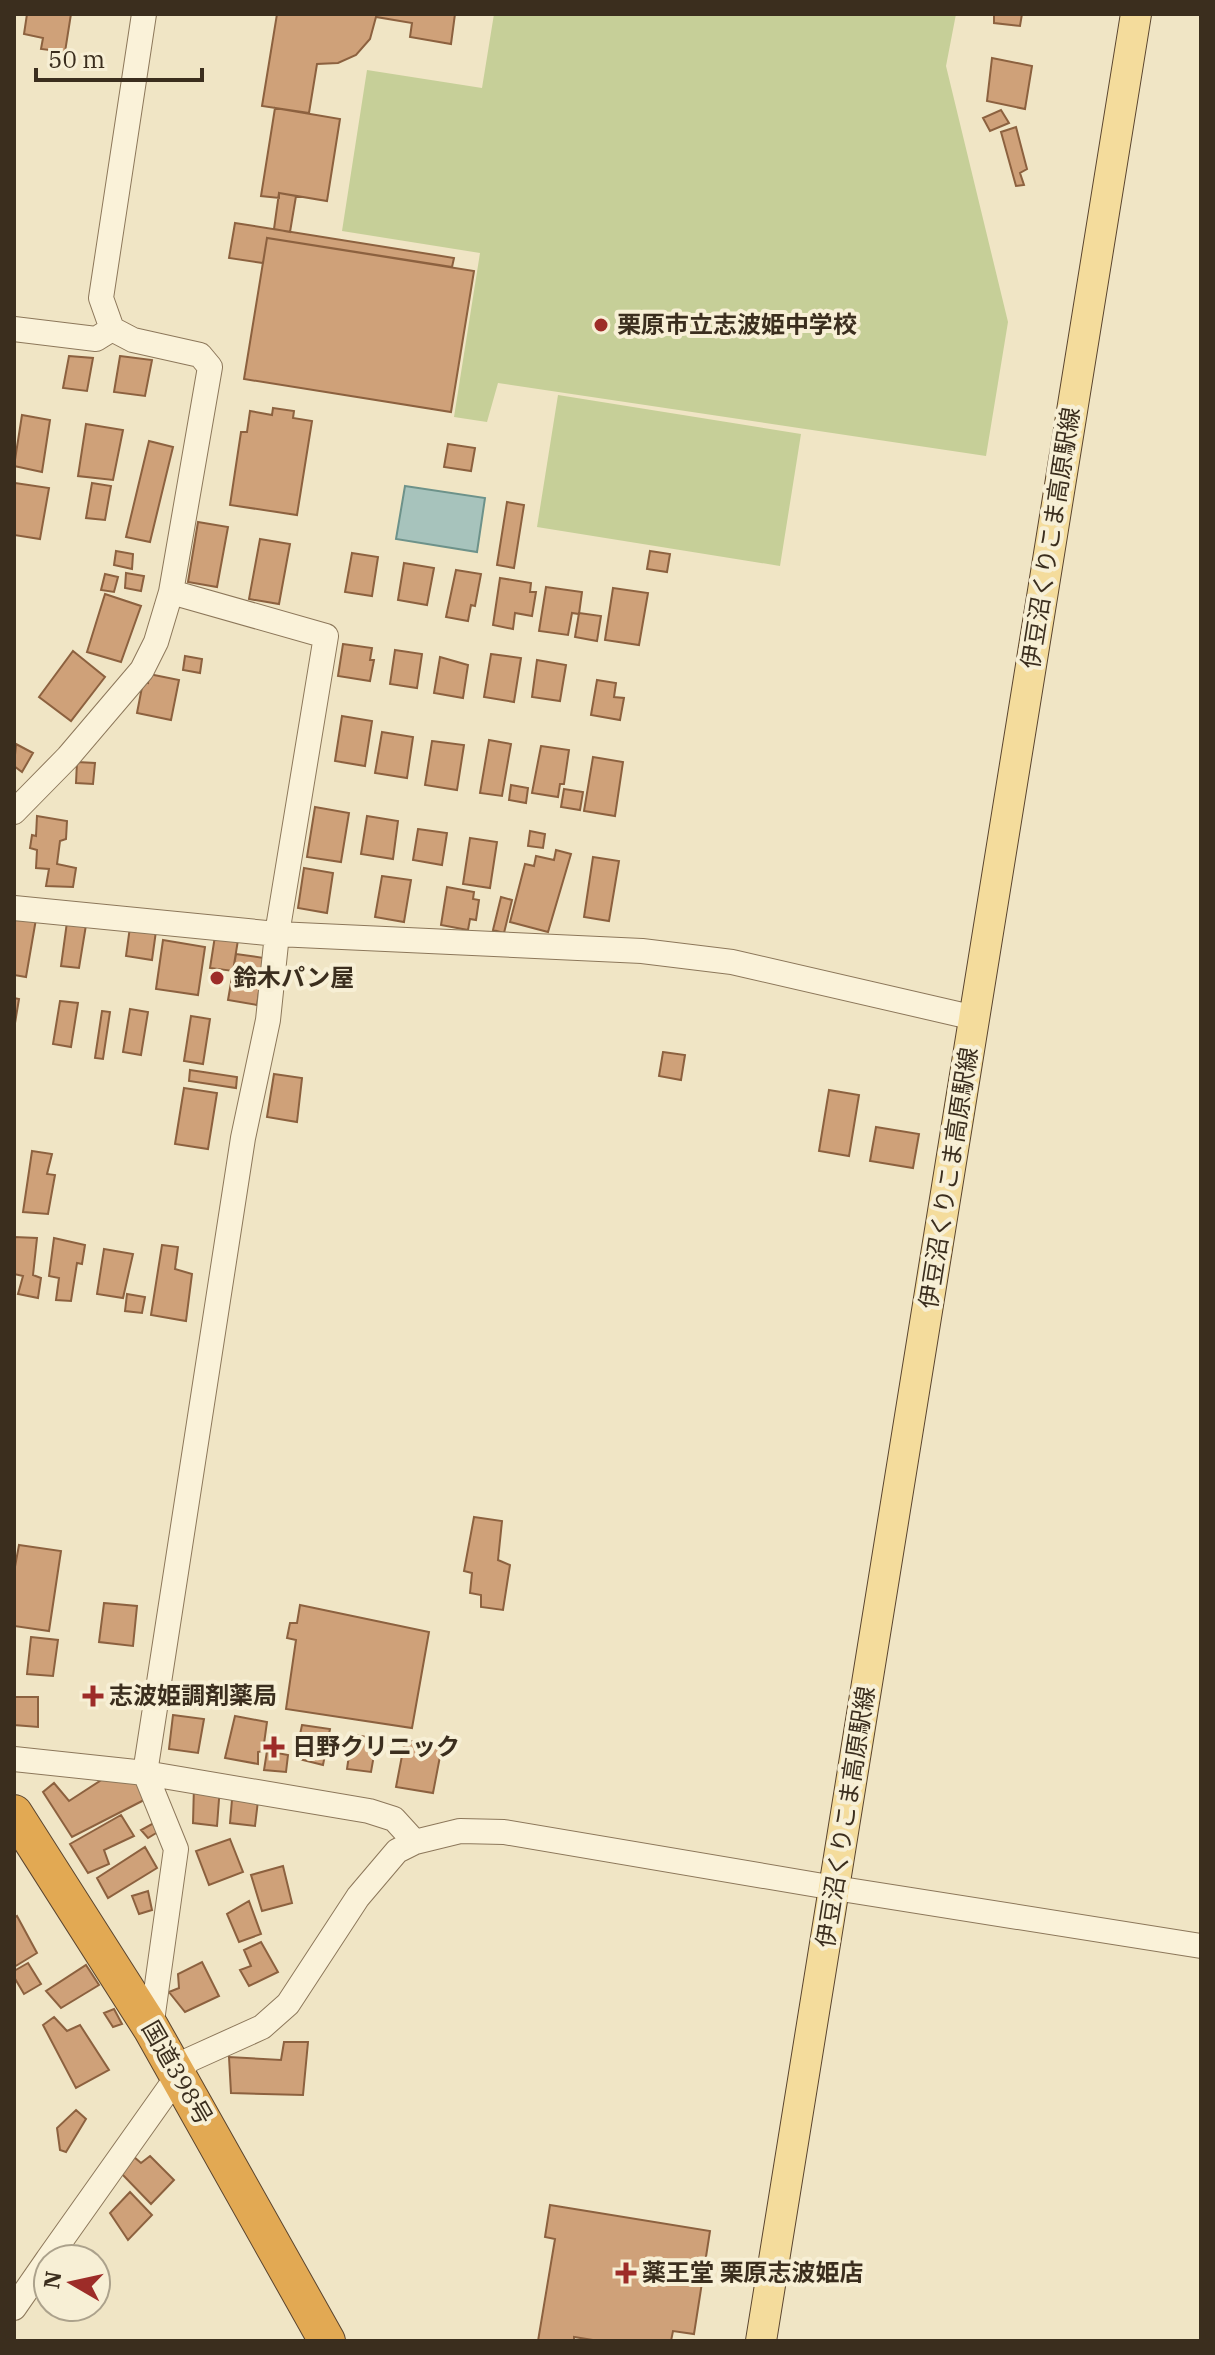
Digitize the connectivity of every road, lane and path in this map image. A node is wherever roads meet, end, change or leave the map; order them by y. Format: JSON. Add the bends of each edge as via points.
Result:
{"nodes":[{"id":1,"x":144,"y":14,"type":"edge"},
{"id":2,"x":1136,"y":14,"type":"edge"},
{"id":3,"x":14,"y":329,"type":"edge"},
{"id":4,"x":112,"y":329,"type":"junction"},
{"id":5,"x":171,"y":592,"type":"junction"},
{"id":6,"x":14,"y":812,"type":"edge"},
{"id":7,"x":14,"y":908,"type":"edge"},
{"id":8,"x":277,"y":934,"type":"junction"},
{"id":9,"x":975,"y":1018,"type":"junction"},
{"id":10,"x":14,"y":1759,"type":"edge"},
{"id":11,"x":145,"y":1773,"type":"junction"},
{"id":12,"x":14,"y":1813,"type":"edge"},
{"id":13,"x":415,"y":1842,"type":"junction"},
{"id":14,"x":835,"y":1888,"type":"junction"},
{"id":15,"x":1201,"y":1946,"type":"edge"},
{"id":16,"x":151,"y":2028,"type":"junction"},
{"id":17,"x":178,"y":2073,"type":"junction"},
{"id":18,"x":59,"y":2243,"type":"edge"},
{"id":19,"x":32,"y":2282,"type":"edge"},
{"id":20,"x":14,"y":2308,"type":"edge"},
{"id":21,"x":327,"y":2341,"type":"edge"},
{"id":22,"x":761,"y":2341,"type":"edge"}],
"edges":[{"from":1,"to":4,"type":"street","via":[[101,298]]},
{"from":2,"to":9,"type":"main road","name":"伊豆沼くりこま高原駅線"},
{"from":3,"to":4,"type":"street","via":[[96,339]]},
{"from":4,"to":5,"type":"street","via":[[133,340],[200,355],[210,367]]},
{"from":5,"to":6,"type":"street","via":[[142,670]]},
{"from":5,"to":8,"type":"street","via":[[326,636]]},
{"from":7,"to":8,"type":"street"},
{"from":8,"to":9,"type":"street","via":[[687,956]]},
{"from":8,"to":11,"type":"street","via":[[268,1020],[243,1138]]},
{"from":9,"to":14,"type":"main road","name":"伊豆沼くりこま高原駅線"},
{"from":10,"to":11,"type":"street"},
{"from":11,"to":13,"type":"street","via":[[369,1811],[394,1819]]},
{"from":11,"to":16,"type":"street","via":[[176,1849]]},
{"from":12,"to":16,"type":"highway","name":"国道398号"},
{"from":13,"to":14,"type":"street","via":[[460,1831],[504,1832]]},
{"from":13,"to":17,"type":"street","via":[[397,1851],[358,1897],[288,2004],[262,2027],[189,2060]]},
{"from":14,"to":15,"type":"street"},
{"from":14,"to":22,"type":"main road","name":"伊豆沼くりこま高原駅線"},
{"from":16,"to":17,"type":"highway","name":"国道398号"},
{"from":17,"to":18,"type":"street"},
{"from":17,"to":21,"type":"highway","name":"国道398号"},
{"from":19,"to":20,"type":"street"}]}
